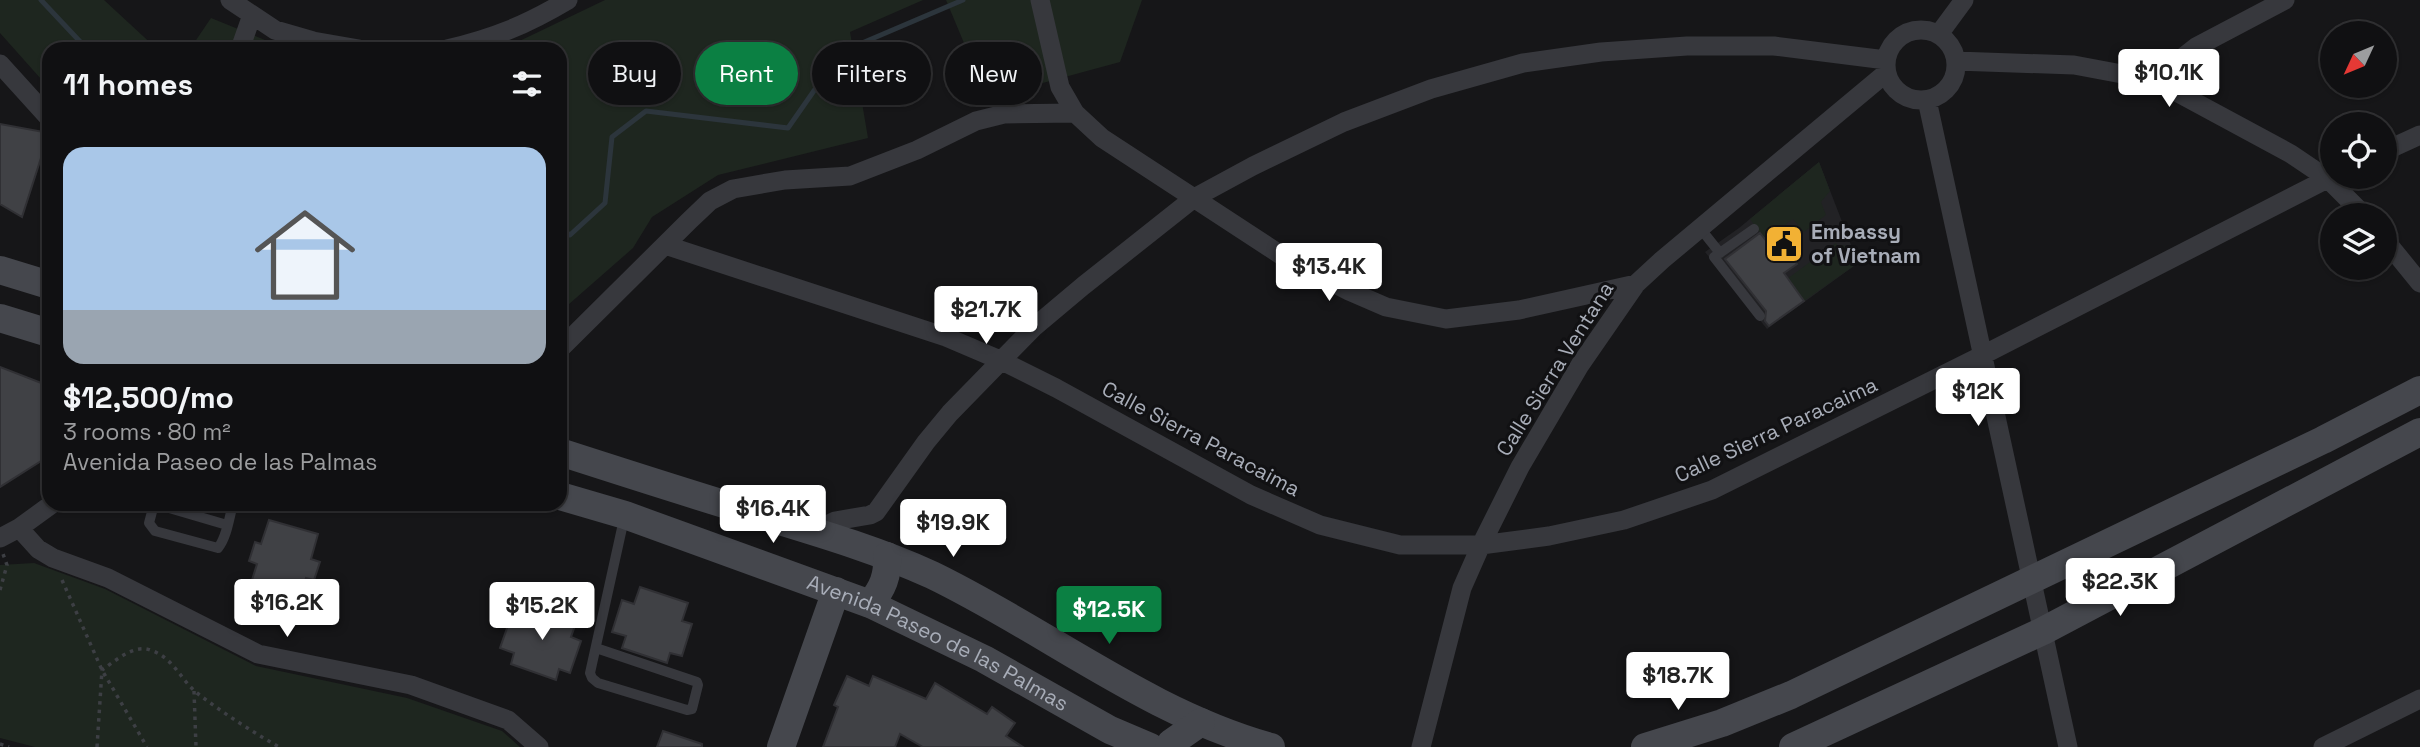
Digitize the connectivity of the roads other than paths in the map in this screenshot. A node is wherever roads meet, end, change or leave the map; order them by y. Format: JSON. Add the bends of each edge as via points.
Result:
{"nodes":[{"id":1,"x":230,"y":0,"type":"edge"},
{"id":2,"x":568,"y":0,"type":"edge"},
{"id":3,"x":1040,"y":0,"type":"edge"},
{"id":4,"x":1964,"y":0,"type":"edge"},
{"id":5,"x":2285,"y":0,"type":"edge"},
{"id":6,"x":252,"y":15,"type":"junction"},
{"id":7,"x":1939,"y":34,"type":"junction"},
{"id":8,"x":242,"y":42,"type":"edge"},
{"id":9,"x":319,"y":42,"type":"edge"},
{"id":10,"x":476,"y":42,"type":"edge"},
{"id":11,"x":1956,"y":61,"type":"junction"},
{"id":12,"x":0,"y":64,"type":"edge"},
{"id":13,"x":1886,"y":66,"type":"junction"},
{"id":14,"x":2154,"y":80,"type":"junction"},
{"id":15,"x":1927,"y":100,"type":"junction"},
{"id":16,"x":42,"y":110,"type":"edge"},
{"id":17,"x":1075,"y":113,"type":"junction"},
{"id":18,"x":2420,"y":135,"type":"edge"},
{"id":19,"x":2397,"y":146,"type":"edge"},
{"id":20,"x":2320,"y":172,"type":"edge"},
{"id":21,"x":2320,"y":183,"type":"edge"},
{"id":22,"x":2340,"y":189,"type":"edge"},
{"id":23,"x":1194,"y":198,"type":"junction"},
{"id":24,"x":2353,"y":203,"type":"edge"},
{"id":25,"x":1700,"y":228,"type":"junction"},
{"id":26,"x":1754,"y":229,"type":"dead end"},
{"id":27,"x":665,"y":245,"type":"junction"},
{"id":28,"x":1720,"y":253,"type":"junction"},
{"id":29,"x":2397,"y":255,"type":"edge"},
{"id":30,"x":0,"y":271,"type":"edge"},
{"id":31,"x":42,"y":283,"type":"edge"},
{"id":32,"x":2420,"y":283,"type":"edge"},
{"id":33,"x":1636,"y":284,"type":"junction"},
{"id":34,"x":1760,"y":316,"type":"dead end"},
{"id":35,"x":0,"y":318,"type":"edge"},
{"id":36,"x":42,"y":330,"type":"edge"},
{"id":37,"x":567,"y":342,"type":"edge"},
{"id":38,"x":1983,"y":355,"type":"junction"},
{"id":39,"x":1000,"y":360,"type":"junction"},
{"id":40,"x":2420,"y":390,"type":"edge"},
{"id":41,"x":2420,"y":432,"type":"edge"},
{"id":42,"x":567,"y":454,"type":"edge"},
{"id":43,"x":567,"y":498,"type":"edge"},
{"id":44,"x":42,"y":511,"type":"edge"},
{"id":45,"x":152,"y":511,"type":"edge"},
{"id":46,"x":179,"y":511,"type":"edge"},
{"id":47,"x":231,"y":511,"type":"edge"},
{"id":48,"x":625,"y":515,"type":"junction"},
{"id":49,"x":227,"y":525,"type":"junction"},
{"id":50,"x":19,"y":528,"type":"junction"},
{"id":51,"x":814,"y":531,"type":"junction"},
{"id":52,"x":2,"y":545,"type":"edge"},
{"id":53,"x":1481,"y":545,"type":"junction"},
{"id":54,"x":887,"y":556,"type":"junction"},
{"id":55,"x":799,"y":576,"type":"junction"},
{"id":56,"x":2031,"y":580,"type":"junction"},
{"id":57,"x":836,"y":590,"type":"junction"},
{"id":58,"x":870,"y":604,"type":"junction"},
{"id":59,"x":2043,"y":631,"type":"junction"},
{"id":60,"x":596,"y":648,"type":"junction"},
{"id":61,"x":2420,"y":699,"type":"edge"},
{"id":62,"x":1201,"y":722,"type":"junction"},
{"id":63,"x":539,"y":747,"type":"edge"},
{"id":64,"x":781,"y":747,"type":"edge"},
{"id":65,"x":1150,"y":747,"type":"edge"},
{"id":66,"x":1169,"y":747,"type":"edge"},
{"id":67,"x":1271,"y":747,"type":"edge"},
{"id":68,"x":1421,"y":747,"type":"edge"},
{"id":69,"x":1645,"y":747,"type":"edge"},
{"id":70,"x":1793,"y":747,"type":"edge"},
{"id":71,"x":2068,"y":747,"type":"edge"},
{"id":72,"x":2323,"y":747,"type":"edge"}],
"edges":[{"from":1,"to":6,"type":"street"},
{"from":2,"to":10,"type":"street"},
{"from":3,"to":17,"type":"street","via":[[1060,87]]},
{"from":4,"to":7,"type":"street"},
{"from":5,"to":14,"type":"street","via":[[2196,47]]},
{"from":6,"to":8,"type":"street"},
{"from":6,"to":9,"type":"street","via":[[275,30]]},
{"from":7,"to":11,"type":"street"},
{"from":7,"to":13,"type":"street","via":[[1920,29],[1901,35]]},
{"from":11,"to":14,"type":"street","via":[[2074,65]]},
{"from":11,"to":15,"type":"street","via":[[1949,86]]},
{"from":12,"to":16,"type":"street"},
{"from":13,"to":15,"type":"street","via":[[1897,91]]},
{"from":13,"to":23,"type":"street","via":[[1774,46],[1687,46],[1522,63],[1431,89],[1344,122]]},
{"from":13,"to":25,"type":"street","name":"Calle Sierra Ventana"},
{"from":14,"to":20,"type":"street"},
{"from":15,"to":38,"type":"street"},
{"from":17,"to":23,"type":"street","via":[[1102,138]]},
{"from":17,"to":27,"type":"street","via":[[1004,114],[976,121],[850,176],[733,189],[710,201]]},
{"from":18,"to":19,"type":"street"},
{"from":21,"to":38,"type":"street","name":"Calle Sierra Paracaima"},
{"from":22,"to":24,"type":"street"},
{"from":23,"to":33,"type":"street","via":[[1290,261],[1349,291],[1386,307],[1446,319],[1519,310]]},
{"from":23,"to":39,"type":"street"},
{"from":25,"to":28,"type":"lane"},
{"from":25,"to":33,"type":"street","name":"Calle Sierra Ventana"},
{"from":26,"to":28,"type":"lane"},
{"from":27,"to":37,"type":"street"},
{"from":27,"to":39,"type":"street","name":"Calle Sierra Paracaima","via":[[946,337]]},
{"from":28,"to":34,"type":"lane","via":[[1714,257]]},
{"from":29,"to":32,"type":"street"},
{"from":30,"to":31,"type":"main road"},
{"from":33,"to":53,"type":"street","name":"Calle Sierra Ventana","via":[[1580,365]]},
{"from":35,"to":36,"type":"main road"},
{"from":38,"to":53,"type":"street","name":"Calle Sierra Paracaima","via":[[1712,490],[1623,520]]},
{"from":38,"to":56,"type":"street"},
{"from":39,"to":51,"type":"street","via":[[926,442],[876,512]]},
{"from":39,"to":53,"type":"street","name":"Calle Sierra Paracaima","via":[[1251,495],[1320,525],[1400,545]]},
{"from":40,"to":56,"type":"main road"},
{"from":41,"to":59,"type":"main road"},
{"from":42,"to":51,"type":"main road"},
{"from":43,"to":48,"type":"main road","name":"Avenida Paseo de las Palmas"},
{"from":44,"to":50,"type":"street"},
{"from":45,"to":49,"type":"lane","via":[[149,523],[155,531],[215,549],[222,543]]},
{"from":46,"to":49,"type":"lane"},
{"from":47,"to":49,"type":"lane"},
{"from":48,"to":55,"type":"main road","name":"Avenida Paseo de las Palmas"},
{"from":48,"to":60,"type":"lane"},
{"from":50,"to":52,"type":"street"},
{"from":50,"to":63,"type":"street","via":[[53,558],[108,578],[258,654],[411,685],[508,720]]},
{"from":51,"to":54,"type":"main road"},
{"from":51,"to":55,"type":"main road","via":[[797,551]]},
{"from":53,"to":68,"type":"street","name":"Calle Sierra Ventana","via":[[1462,587]]},
{"from":54,"to":58,"type":"main road","via":[[884,582]]},
{"from":54,"to":62,"type":"main road","via":[[997,608],[1106,673]]},
{"from":55,"to":57,"type":"main road","name":"Avenida Paseo de las Palmas"},
{"from":56,"to":59,"type":"street"},
{"from":56,"to":69,"type":"main road","via":[[1791,695]]},
{"from":57,"to":58,"type":"main road","name":"Avenida Paseo de las Palmas"},
{"from":57,"to":64,"type":"main road"},
{"from":58,"to":65,"type":"main road","name":"Avenida Paseo de las Palmas"},
{"from":59,"to":70,"type":"main road"},
{"from":59,"to":71,"type":"street"},
{"from":60,"to":60,"type":"lane","via":[[590,673],[598,683],[687,710],[694,706],[697,682]]},
{"from":61,"to":72,"type":"street"},
{"from":62,"to":66,"type":"main road"},
{"from":62,"to":67,"type":"main road"}]}
